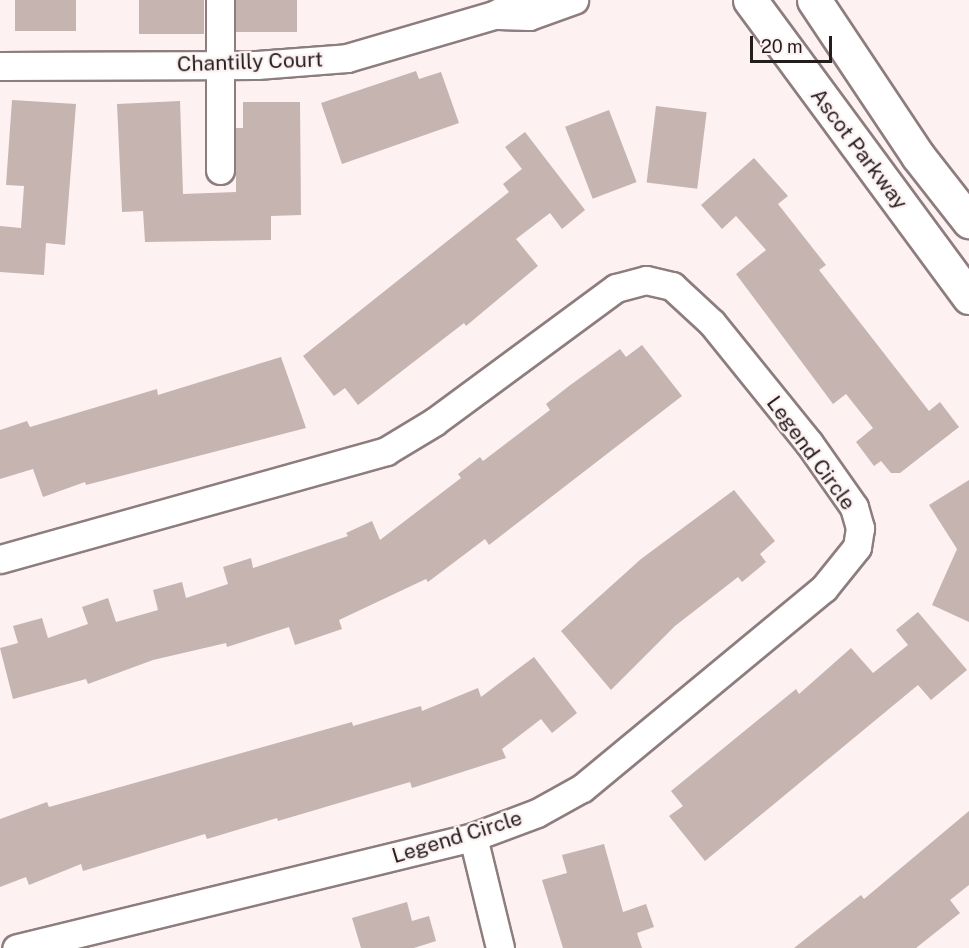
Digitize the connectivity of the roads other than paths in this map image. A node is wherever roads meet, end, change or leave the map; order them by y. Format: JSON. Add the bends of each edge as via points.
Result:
{"nodes":[{"id":1,"x":220,"y":0,"type":"edge"},
{"id":2,"x":522,"y":0,"type":"edge"},
{"id":3,"x":574,"y":0,"type":"edge"},
{"id":4,"x":750,"y":0,"type":"edge"},
{"id":5,"x":814,"y":0,"type":"edge"},
{"id":6,"x":492,"y":8,"type":"edge"},
{"id":7,"x":223,"y":64,"type":"junction"},
{"id":8,"x":0,"y":66,"type":"edge"},
{"id":9,"x":220,"y":170,"type":"dead end"},
{"id":10,"x":969,"y":221,"type":"edge"},
{"id":11,"x":969,"y":297,"type":"edge"},
{"id":12,"x":0,"y":559,"type":"edge"},
{"id":13,"x":473,"y":837,"type":"junction"},
{"id":14,"x":16,"y":948,"type":"edge"},
{"id":15,"x":500,"y":948,"type":"edge"}],
"edges":[{"from":1,"to":7,"type":"street"},
{"from":2,"to":6,"type":"street","name":"Chantilly Court"},
{"from":3,"to":6,"type":"street","name":"Chantilly Court","via":[[529,16]]},
{"from":4,"to":11,"type":"main road","name":"Ascot Parkway"},
{"from":5,"to":10,"type":"main road","name":"Ascot Parkway","via":[[918,156]]},
{"from":6,"to":7,"type":"street","name":"Chantilly Court","via":[[347,58]]},
{"from":7,"to":8,"type":"street","name":"Chantilly Court"},
{"from":7,"to":9,"type":"street"},
{"from":12,"to":13,"type":"street","name":"Legend Circle","via":[[386,450],[434,422],[616,288],[646,280],[672,285],[712,323],[809,443],[854,507],[860,528],[857,547],[824,588],[582,788],[537,813]]},
{"from":13,"to":14,"type":"street","name":"Legend Circle"},
{"from":13,"to":15,"type":"street"}]}
